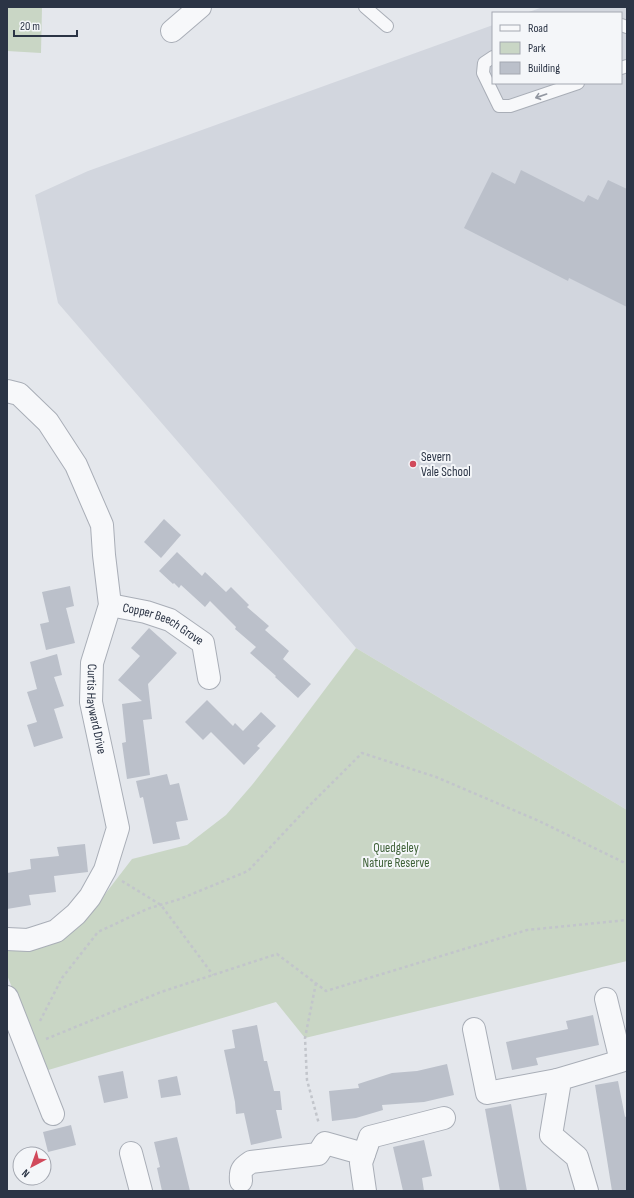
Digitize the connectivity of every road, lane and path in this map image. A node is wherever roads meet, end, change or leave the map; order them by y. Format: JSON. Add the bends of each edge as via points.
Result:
{"nodes":[{"id":1,"x":366,"y":7,"type":"edge"},
{"id":2,"x":192,"y":9,"type":"edge"},
{"id":3,"x":387,"y":26,"type":"dead end"},
{"id":4,"x":172,"y":31,"type":"dead end"},
{"id":5,"x":492,"y":58,"type":"edge"},
{"id":6,"x":575,"y":84,"type":"edge"},
{"id":7,"x":13,"y":393,"type":"edge"},
{"id":8,"x":110,"y":605,"type":"junction"},
{"id":9,"x":209,"y":678,"type":"dead end"},
{"id":10,"x":627,"y":864,"type":"edge"},
{"id":11,"x":105,"y":870,"type":"junction"},
{"id":12,"x":161,"y":905,"type":"junction"},
{"id":13,"x":627,"y":920,"type":"edge"},
{"id":14,"x":7,"y":939,"type":"edge"},
{"id":15,"x":214,"y":975,"type":"junction"},
{"id":16,"x":316,"y":983,"type":"junction"},
{"id":17,"x":7,"y":997,"type":"edge"},
{"id":18,"x":606,"y":999,"type":"dead end"},
{"id":19,"x":474,"y":1029,"type":"dead end"},
{"id":20,"x":27,"y":1047,"type":"junction"},
{"id":21,"x":558,"y":1083,"type":"junction"},
{"id":22,"x":53,"y":1114,"type":"dead end"},
{"id":23,"x":444,"y":1118,"type":"dead end"},
{"id":24,"x":325,"y":1143,"type":"junction"},
{"id":25,"x":367,"y":1145,"type":"junction"},
{"id":26,"x":132,"y":1153,"type":"dead end"},
{"id":27,"x":241,"y":1181,"type":"dead end"},
{"id":28,"x":141,"y":1191,"type":"edge"},
{"id":29,"x":365,"y":1191,"type":"edge"},
{"id":30,"x":587,"y":1191,"type":"edge"}],
"edges":[{"from":1,"to":3,"type":"lane"},
{"from":2,"to":4,"type":"street"},
{"from":6,"to":5,"type":"lane","one_way":true,"via":[[510,106],[499,106],[483,73],[484,63]]},
{"from":7,"to":8,"type":"street","name":"Curtis Hayward Drive","via":[[48,422],[76,466],[102,525]]},
{"from":8,"to":9,"type":"street","name":"Copper Beech Grove","via":[[170,620],[203,643]]},
{"from":8,"to":11,"type":"street","name":"Curtis Hayward Drive","via":[[92,663],[91,702],[118,828]]},
{"from":10,"to":12,"type":"path","via":[[539,821],[443,780],[362,753],[308,806],[248,872]]},
{"from":11,"to":12,"type":"path"},
{"from":11,"to":14,"type":"street","name":"Curtis Hayward Drive","via":[[76,914],[56,931],[28,940]]},
{"from":12,"to":15,"type":"path"},
{"from":12,"to":20,"type":"path","via":[[98,932],[62,978]]},
{"from":13,"to":16,"type":"path","via":[[528,930],[326,991]]},
{"from":15,"to":16,"type":"path","via":[[277,954]]},
{"from":15,"to":20,"type":"path","via":[[161,992]]},
{"from":16,"to":24,"type":"path","via":[[306,1038],[306,1080]]},
{"from":17,"to":20,"type":"street"},
{"from":18,"to":21,"type":"street","via":[[621,1061]]},
{"from":19,"to":21,"type":"street","via":[[487,1093]]},
{"from":20,"to":22,"type":"street"},
{"from":21,"to":30,"type":"street","via":[[551,1134],[577,1157]]},
{"from":23,"to":25,"type":"street"},
{"from":24,"to":25,"type":"street"},
{"from":24,"to":27,"type":"street","via":[[318,1154],[251,1162],[242,1168]]},
{"from":25,"to":29,"type":"street","via":[[361,1163]]},
{"from":26,"to":28,"type":"street"}]}
